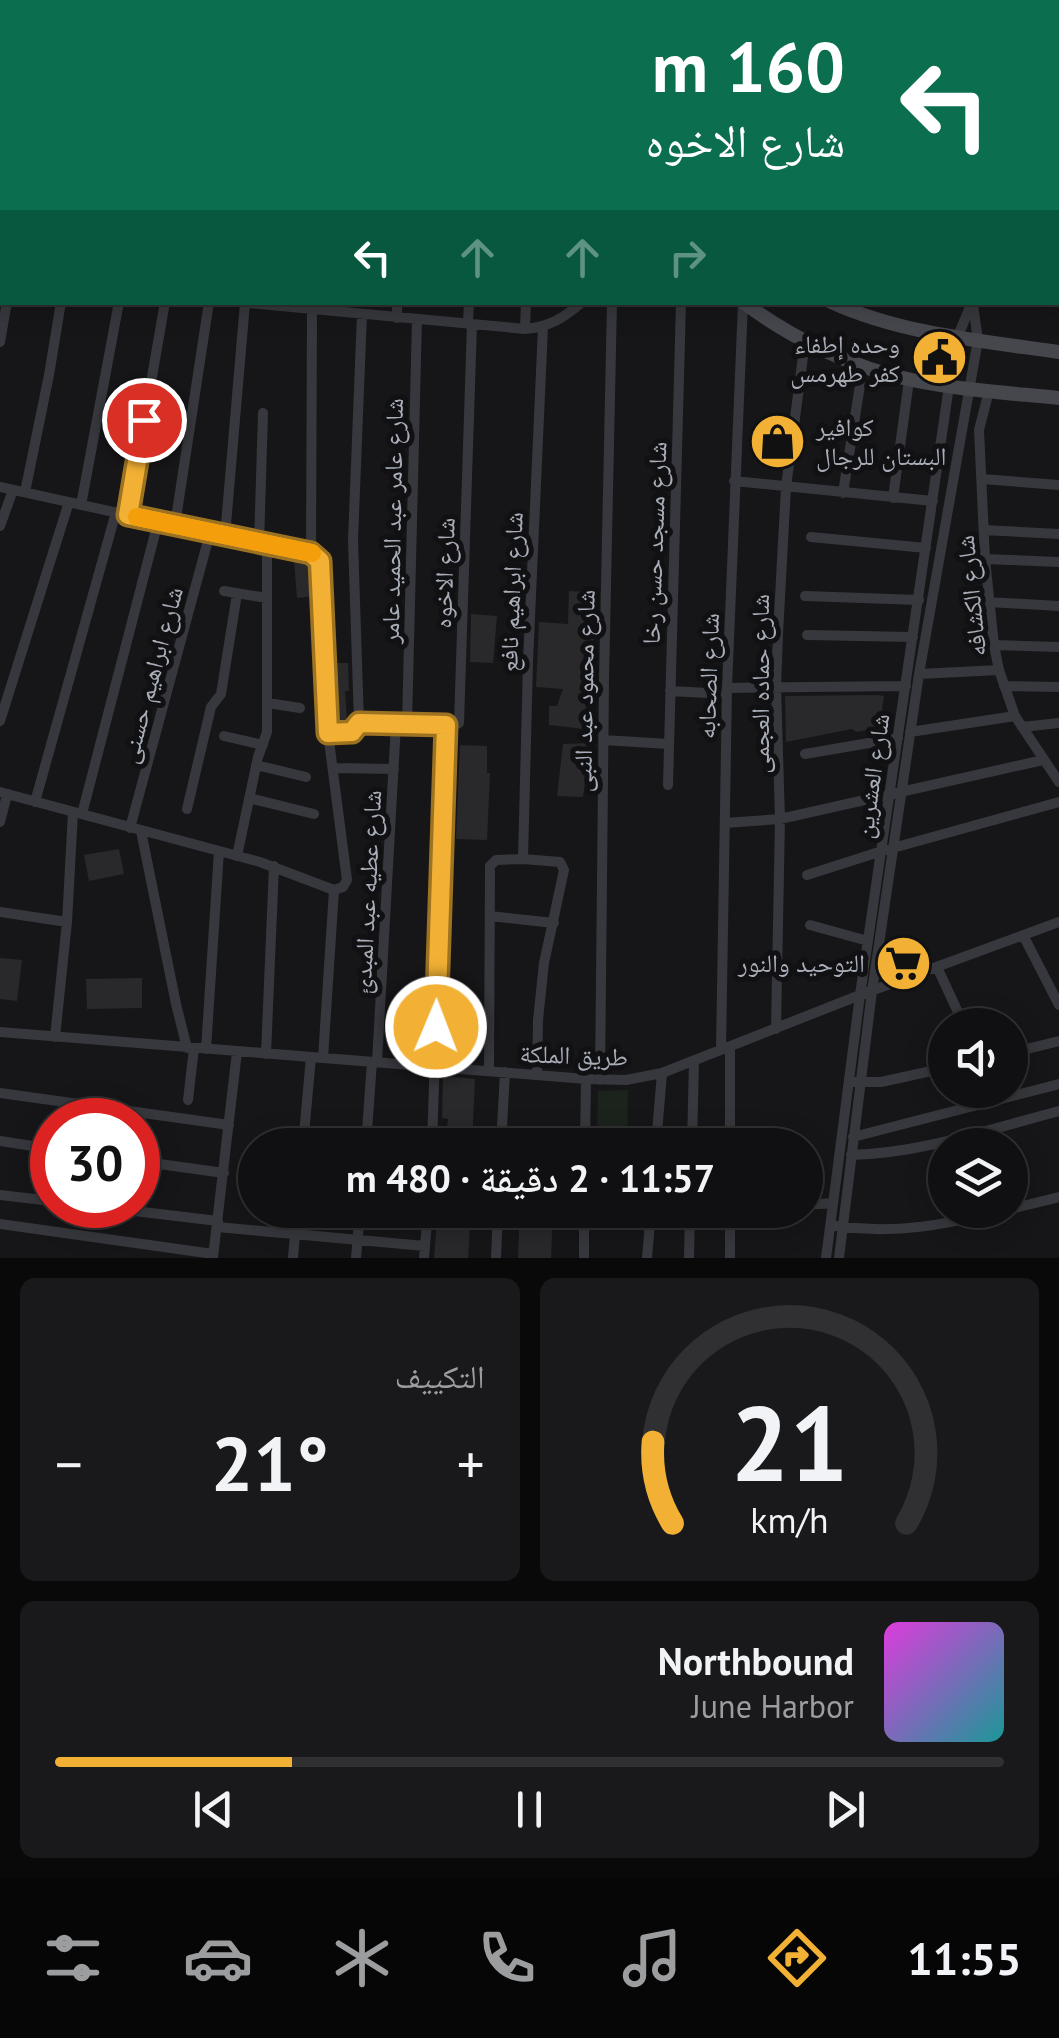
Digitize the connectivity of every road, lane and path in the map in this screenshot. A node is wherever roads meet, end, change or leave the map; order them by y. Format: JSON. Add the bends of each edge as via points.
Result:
{"nodes":[{"id":1,"x":6,"y":305,"type":"edge"},
{"id":2,"x":61,"y":305,"type":"edge"},
{"id":3,"x":118,"y":305,"type":"edge"},
{"id":4,"x":163,"y":305,"type":"edge"},
{"id":5,"x":208,"y":305,"type":"edge"},
{"id":6,"x":245,"y":305,"type":"edge"},
{"id":7,"x":273,"y":305,"type":"edge"},
{"id":8,"x":398,"y":305,"type":"edge"},
{"id":9,"x":469,"y":305,"type":"edge"},
{"id":10,"x":526,"y":305,"type":"edge"},
{"id":11,"x":578,"y":305,"type":"edge"},
{"id":12,"x":612,"y":305,"type":"edge"},
{"id":13,"x":680,"y":305,"type":"edge"},
{"id":14,"x":751,"y":305,"type":"edge"},
{"id":15,"x":971,"y":305,"type":"edge"},
{"id":16,"x":972,"y":305,"type":"edge"},
{"id":17,"x":849,"y":306,"type":"edge"},
{"id":18,"x":315,"y":308,"type":"edge"},
{"id":19,"x":362,"y":314,"type":"junction"},
{"id":20,"x":397,"y":318,"type":"junction"},
{"id":21,"x":417,"y":319,"type":"junction"},
{"id":22,"x":470,"y":324,"type":"junction"},
{"id":23,"x":543,"y":327,"type":"junction"},
{"id":24,"x":525,"y":329,"type":"junction"},
{"id":25,"x":958,"y":336,"type":"junction"},
{"id":26,"x":978,"y":340,"type":"junction"},
{"id":27,"x":805,"y":341,"type":"junction"},
{"id":28,"x":0,"y":342,"type":"edge"},
{"id":29,"x":1059,"y":352,"type":"edge"},
{"id":30,"x":863,"y":366,"type":"junction"},
{"id":31,"x":909,"y":380,"type":"junction"},
{"id":32,"x":949,"y":386,"type":"junction"},
{"id":33,"x":969,"y":388,"type":"junction"},
{"id":34,"x":989,"y":391,"type":"junction"},
{"id":35,"x":1059,"y":398,"type":"edge"},
{"id":36,"x":262,"y":413,"type":"dead end"},
{"id":37,"x":982,"y":478,"type":"junction"},
{"id":38,"x":734,"y":481,"type":"junction"},
{"id":39,"x":1059,"y":485,"type":"edge"},
{"id":40,"x":0,"y":487,"type":"edge"},
{"id":41,"x":786,"y":487,"type":"junction"},
{"id":42,"x":19,"y":491,"type":"junction"},
{"id":43,"x":844,"y":493,"type":"junction"},
{"id":44,"x":893,"y":498,"type":"junction"},
{"id":45,"x":933,"y":502,"type":"junction"},
{"id":46,"x":75,"y":503,"type":"junction"},
{"id":47,"x":122,"y":514,"type":"junction"},
{"id":48,"x":158,"y":522,"type":"junction"},
{"id":49,"x":175,"y":525,"type":"junction"},
{"id":50,"x":0,"y":526,"type":"edge"},
{"id":51,"x":984,"y":530,"type":"junction"},
{"id":52,"x":210,"y":533,"type":"junction"},
{"id":53,"x":1059,"y":534,"type":"edge"},
{"id":54,"x":225,"y":536,"type":"junction"},
{"id":55,"x":812,"y":537,"type":"dead end"},
{"id":56,"x":262,"y":545,"type":"junction"},
{"id":57,"x":926,"y":548,"type":"junction"},
{"id":58,"x":311,"y":553,"type":"junction"},
{"id":59,"x":985,"y":559,"type":"junction"},
{"id":60,"x":1059,"y":562,"type":"edge"},
{"id":61,"x":224,"y":591,"type":"dead end"},
{"id":62,"x":237,"y":594,"type":"junction"},
{"id":63,"x":806,"y":596,"type":"dead end"},
{"id":64,"x":267,"y":598,"type":"junction"},
{"id":65,"x":918,"y":600,"type":"junction"},
{"id":66,"x":988,"y":602,"type":"junction"},
{"id":67,"x":1059,"y":606,"type":"edge"},
{"id":68,"x":807,"y":636,"type":"dead end"},
{"id":69,"x":913,"y":638,"type":"junction"},
{"id":70,"x":994,"y":646,"type":"junction"},
{"id":71,"x":1059,"y":648,"type":"edge"},
{"id":72,"x":999,"y":670,"type":"junction"},
{"id":73,"x":919,"y":674,"type":"junction"},
{"id":74,"x":906,"y":686,"type":"junction"},
{"id":75,"x":1004,"y":686,"type":"junction"},
{"id":76,"x":776,"y":687,"type":"junction"},
{"id":77,"x":1059,"y":687,"type":"edge"},
{"id":78,"x":727,"y":691,"type":"junction"},
{"id":79,"x":670,"y":692,"type":"junction"},
{"id":80,"x":268,"y":703,"type":"junction"},
{"id":81,"x":300,"y":708,"type":"dead end"},
{"id":82,"x":1016,"y":716,"type":"junction"},
{"id":83,"x":0,"y":721,"type":"edge"},
{"id":84,"x":359,"y":723,"type":"junction"},
{"id":85,"x":402,"y":724,"type":"junction"},
{"id":86,"x":1059,"y":724,"type":"edge"},
{"id":87,"x":446,"y":725,"type":"junction"},
{"id":88,"x":1022,"y":727,"type":"junction"},
{"id":89,"x":910,"y":732,"type":"junction"},
{"id":90,"x":328,"y":733,"type":"junction"},
{"id":91,"x":224,"y":736,"type":"dead end"},
{"id":92,"x":898,"y":738,"type":"junction"},
{"id":93,"x":603,"y":740,"type":"junction"},
{"id":94,"x":263,"y":744,"type":"junction"},
{"id":95,"x":669,"y":744,"type":"junction"},
{"id":96,"x":805,"y":754,"type":"dead end"},
{"id":97,"x":1042,"y":760,"type":"junction"},
{"id":98,"x":256,"y":765,"type":"junction"},
{"id":99,"x":333,"y":768,"type":"junction"},
{"id":100,"x":394,"y":769,"type":"junction"},
{"id":101,"x":1055,"y":770,"type":"edge"},
{"id":102,"x":306,"y":777,"type":"dead end"},
{"id":103,"x":1059,"y":782,"type":"edge"},
{"id":104,"x":668,"y":785,"type":"dead end"},
{"id":105,"x":4,"y":793,"type":"edge"},
{"id":106,"x":896,"y":794,"type":"junction"},
{"id":107,"x":249,"y":798,"type":"junction"},
{"id":108,"x":35,"y":802,"type":"junction"},
{"id":109,"x":1059,"y":802,"type":"edge"},
{"id":110,"x":187,"y":809,"type":"dead end"},
{"id":111,"x":77,"y":813,"type":"junction"},
{"id":112,"x":314,"y":814,"type":"dead end"},
{"id":113,"x":780,"y":819,"type":"junction"},
{"id":114,"x":0,"y":822,"type":"edge"},
{"id":115,"x":725,"y":823,"type":"junction"},
{"id":116,"x":136,"y":829,"type":"junction"},
{"id":117,"x":887,"y":849,"type":"junction"},
{"id":118,"x":219,"y":851,"type":"junction"},
{"id":119,"x":237,"y":856,"type":"junction"},
{"id":120,"x":523,"y":858,"type":"junction"},
{"id":121,"x":274,"y":866,"type":"junction"},
{"id":122,"x":807,"y":875,"type":"dead end"},
{"id":123,"x":334,"y":890,"type":"junction"},
{"id":124,"x":0,"y":912,"type":"edge"},
{"id":125,"x":490,"y":916,"type":"junction"},
{"id":126,"x":67,"y":922,"type":"junction"},
{"id":127,"x":1059,"y":922,"type":"edge"},
{"id":128,"x":554,"y":923,"type":"junction"},
{"id":129,"x":810,"y":925,"type":"dead end"},
{"id":130,"x":1023,"y":935,"type":"junction"},
{"id":131,"x":868,"y":941,"type":"junction"},
{"id":132,"x":936,"y":967,"type":"junction"},
{"id":133,"x":866,"y":993,"type":"junction"},
{"id":134,"x":1059,"y":1005,"type":"edge"},
{"id":135,"x":956,"y":1008,"type":"edge"},
{"id":136,"x":776,"y":1029,"type":"junction"},
{"id":137,"x":0,"y":1032,"type":"edge"},
{"id":138,"x":55,"y":1037,"type":"junction"},
{"id":139,"x":1059,"y":1041,"type":"edge"},
{"id":140,"x":195,"y":1048,"type":"junction"},
{"id":141,"x":726,"y":1049,"type":"junction"},
{"id":142,"x":1028,"y":1049,"type":"edge"},
{"id":143,"x":237,"y":1052,"type":"junction"},
{"id":144,"x":266,"y":1054,"type":"junction"},
{"id":145,"x":317,"y":1058,"type":"junction"},
{"id":146,"x":694,"y":1061,"type":"junction"},
{"id":147,"x":375,"y":1062,"type":"junction"},
{"id":148,"x":435,"y":1067,"type":"junction"},
{"id":149,"x":490,"y":1071,"type":"junction"},
{"id":150,"x":505,"y":1072,"type":"junction"},
{"id":151,"x":928,"y":1072,"type":"edge"},
{"id":152,"x":662,"y":1073,"type":"junction"},
{"id":153,"x":538,"y":1075,"type":"junction"},
{"id":154,"x":586,"y":1079,"type":"junction"},
{"id":155,"x":600,"y":1080,"type":"junction"},
{"id":156,"x":855,"y":1082,"type":"junction"},
{"id":157,"x":1059,"y":1084,"type":"edge"},
{"id":158,"x":0,"y":1093,"type":"edge"},
{"id":159,"x":188,"y":1100,"type":"dead end"},
{"id":160,"x":1059,"y":1111,"type":"edge"},
{"id":161,"x":229,"y":1125,"type":"junction"},
{"id":162,"x":306,"y":1128,"type":"edge"},
{"id":163,"x":368,"y":1128,"type":"edge"},
{"id":164,"x":433,"y":1128,"type":"edge"},
{"id":165,"x":503,"y":1128,"type":"edge"},
{"id":166,"x":585,"y":1128,"type":"edge"},
{"id":167,"x":657,"y":1128,"type":"edge"},
{"id":168,"x":692,"y":1128,"type":"edge"},
{"id":169,"x":729,"y":1128,"type":"edge"},
{"id":170,"x":854,"y":1137,"type":"junction"},
{"id":171,"x":0,"y":1142,"type":"edge"},
{"id":172,"x":30,"y":1146,"type":"edge"},
{"id":173,"x":851,"y":1155,"type":"junction"},
{"id":174,"x":160,"y":1164,"type":"edge"},
{"id":175,"x":224,"y":1173,"type":"junction"},
{"id":176,"x":0,"y":1195,"type":"edge"},
{"id":177,"x":1059,"y":1197,"type":"edge"},
{"id":178,"x":30,"y":1198,"type":"edge"},
{"id":179,"x":833,"y":1203,"type":"junction"},
{"id":180,"x":823,"y":1204,"type":"edge"},
{"id":181,"x":1028,"y":1205,"type":"edge"},
{"id":182,"x":160,"y":1216,"type":"edge"},
{"id":183,"x":0,"y":1224,"type":"edge"},
{"id":184,"x":218,"y":1224,"type":"junction"},
{"id":185,"x":836,"y":1226,"type":"junction"},
{"id":186,"x":928,"y":1226,"type":"edge"},
{"id":187,"x":296,"y":1228,"type":"edge"},
{"id":188,"x":359,"y":1228,"type":"edge"},
{"id":189,"x":497,"y":1228,"type":"edge"},
{"id":190,"x":584,"y":1228,"type":"edge"},
{"id":191,"x":650,"y":1228,"type":"edge"},
{"id":192,"x":690,"y":1228,"type":"edge"},
{"id":193,"x":730,"y":1228,"type":"edge"},
{"id":194,"x":295,"y":1234,"type":"junction"},
{"id":195,"x":358,"y":1240,"type":"junction"},
{"id":196,"x":425,"y":1252,"type":"edge"},
{"id":197,"x":213,"y":1256,"type":"edge"},
{"id":198,"x":293,"y":1258,"type":"edge"},
{"id":199,"x":356,"y":1258,"type":"edge"},
{"id":200,"x":496,"y":1258,"type":"edge"},
{"id":201,"x":584,"y":1258,"type":"edge"},
{"id":202,"x":647,"y":1258,"type":"edge"},
{"id":203,"x":689,"y":1258,"type":"edge"},
{"id":204,"x":730,"y":1258,"type":"edge"},
{"id":205,"x":826,"y":1258,"type":"edge"},
{"id":206,"x":838,"y":1258,"type":"edge"}],
"edges":[{"from":1,"to":28,"type":"street"},
{"from":2,"to":42,"type":"street"},
{"from":3,"to":46,"type":"street"},
{"from":4,"to":47,"type":"street"},
{"from":5,"to":49,"type":"street"},
{"from":6,"to":54,"type":"street"},
{"from":7,"to":18,"type":"street"},
{"from":8,"to":20,"type":"street"},
{"from":9,"to":22,"type":"street"},
{"from":10,"to":24,"type":"street"},
{"from":11,"to":23,"type":"street"},
{"from":12,"to":93,"type":"street","name":"شارع محمود عبد النبى"},
{"from":13,"to":79,"type":"street","name":"شارع مسجد حسن رخا"},
{"from":14,"to":27,"type":"street"},
{"from":14,"to":38,"type":"street","name":"شارع الصحابه"},
{"from":15,"to":25,"type":"street","name":"شارع العشرين"},
{"from":16,"to":26,"type":"street","name":"شارع العشرين"},
{"from":17,"to":25,"type":"street"},
{"from":18,"to":19,"type":"street"},
{"from":18,"to":58,"type":"street"},
{"from":19,"to":20,"type":"street"},
{"from":19,"to":84,"type":"street","via":[[354,540]]},
{"from":20,"to":21,"type":"street"},
{"from":21,"to":22,"type":"street"},
{"from":21,"to":85,"type":"street","name":"شارع عامر عبد الحميد عامر"},
{"from":22,"to":24,"type":"street"},
{"from":22,"to":87,"type":"street","name":"شارع الاخوه","via":[[460,721]]},
{"from":23,"to":24,"type":"street"},
{"from":23,"to":120,"type":"street","name":"شارع ابراهيم نافع"},
{"from":25,"to":26,"type":"street"},
{"from":25,"to":32,"type":"street","name":"شارع العشرين"},
{"from":26,"to":29,"type":"street"},
{"from":26,"to":33,"type":"street","name":"شارع العشرين"},
{"from":27,"to":30,"type":"street"},
{"from":27,"to":41,"type":"street","name":"شارع حماده العجمى"},
{"from":30,"to":31,"type":"street"},
{"from":30,"to":43,"type":"street"},
{"from":31,"to":32,"type":"street"},
{"from":31,"to":44,"type":"street"},
{"from":32,"to":33,"type":"street"},
{"from":32,"to":45,"type":"street","name":"شارع العشرين"},
{"from":33,"to":34,"type":"street"},
{"from":33,"to":73,"type":"street","name":"شارع العشرين"},
{"from":34,"to":35,"type":"street"},
{"from":34,"to":37,"type":"street","name":"شارع الكشافه","via":[[980,430]]},
{"from":36,"to":56,"type":"street"},
{"from":37,"to":39,"type":"street"},
{"from":37,"to":51,"type":"street","name":"شارع الكشافه"},
{"from":38,"to":41,"type":"street"},
{"from":38,"to":78,"type":"street","name":"شارع الصحابه"},
{"from":40,"to":42,"type":"street"},
{"from":41,"to":43,"type":"street"},
{"from":41,"to":76,"type":"street","name":"شارع حماده العجمى"},
{"from":42,"to":46,"type":"street"},
{"from":42,"to":50,"type":"street"},
{"from":43,"to":44,"type":"street"},
{"from":44,"to":45,"type":"street"},
{"from":45,"to":57,"type":"street","name":"شارع العشرين"},
{"from":46,"to":47,"type":"street"},
{"from":46,"to":83,"type":"street"},
{"from":47,"to":48,"type":"street"},
{"from":47,"to":108,"type":"street"},
{"from":48,"to":49,"type":"street"},
{"from":48,"to":111,"type":"street"},
{"from":49,"to":52,"type":"street"},
{"from":51,"to":53,"type":"street"},
{"from":51,"to":59,"type":"street","name":"شارع الكشافه"},
{"from":52,"to":54,"type":"street"},
{"from":52,"to":116,"type":"street","name":"شارع ابراهيم حسنى"},
{"from":54,"to":56,"type":"street"},
{"from":55,"to":57,"type":"street"},
{"from":56,"to":58,"type":"street"},
{"from":56,"to":64,"type":"street"},
{"from":57,"to":65,"type":"street","name":"شارع العشرين"},
{"from":58,"to":90,"type":"street","via":[[322,567]]},
{"from":59,"to":60,"type":"street"},
{"from":59,"to":66,"type":"street","name":"شارع الكشافه"},
{"from":61,"to":62,"type":"street"},
{"from":62,"to":64,"type":"street"},
{"from":62,"to":110,"type":"street","via":[[220,694]]},
{"from":63,"to":65,"type":"street"},
{"from":64,"to":80,"type":"street"},
{"from":65,"to":69,"type":"street","name":"شارع العشرين"},
{"from":66,"to":67,"type":"street"},
{"from":66,"to":70,"type":"street","name":"شارع الكشافه"},
{"from":68,"to":69,"type":"street"},
{"from":69,"to":74,"type":"street","name":"شارع العشرين"},
{"from":70,"to":71,"type":"street"},
{"from":70,"to":72,"type":"street","name":"شارع الكشافه"},
{"from":72,"to":73,"type":"street"},
{"from":72,"to":75,"type":"street","name":"شارع الكشافه"},
{"from":73,"to":89,"type":"street","name":"شارع العشرين"},
{"from":74,"to":76,"type":"street"},
{"from":74,"to":92,"type":"street","name":"شارع العشرين"},
{"from":75,"to":77,"type":"street"},
{"from":75,"to":82,"type":"street","name":"شارع الكشافه"},
{"from":76,"to":78,"type":"street"},
{"from":76,"to":113,"type":"street","name":"شارع حماده العجمى"},
{"from":78,"to":79,"type":"street"},
{"from":78,"to":115,"type":"street","name":"شارع الصحابه"},
{"from":79,"to":95,"type":"street","name":"شارع مسجد حسن رخا"},
{"from":80,"to":81,"type":"street"},
{"from":80,"to":94,"type":"street"},
{"from":82,"to":88,"type":"street","name":"شارع الكشافه"},
{"from":82,"to":89,"type":"street"},
{"from":84,"to":85,"type":"street"},
{"from":84,"to":90,"type":"street","via":[[352,732]]},
{"from":85,"to":87,"type":"street"},
{"from":85,"to":100,"type":"street","name":"شارع عطيه عبد المبدئ"},
{"from":86,"to":88,"type":"street"},
{"from":87,"to":148,"type":"street"},
{"from":88,"to":97,"type":"street","name":"شارع الكشافه"},
{"from":89,"to":106,"type":"street","name":"شارع العشرين"},
{"from":90,"to":99,"type":"street"},
{"from":91,"to":94,"type":"street"},
{"from":92,"to":96,"type":"street"},
{"from":92,"to":106,"type":"street","name":"شارع العشرين"},
{"from":93,"to":95,"type":"street"},
{"from":93,"to":155,"type":"street","name":"شارع محمود عبد النبى"},
{"from":94,"to":98,"type":"street"},
{"from":95,"to":104,"type":"street","name":"شارع مسجد حسن رخا"},
{"from":97,"to":101,"type":"street","name":"شارع الكشافه"},
{"from":97,"to":106,"type":"street"},
{"from":98,"to":102,"type":"street"},
{"from":98,"to":107,"type":"street"},
{"from":99,"to":100,"type":"street"},
{"from":99,"to":123,"type":"street","via":[[347,880]]},
{"from":100,"to":147,"type":"street","name":"شارع عطيه عبد المبدئ"},
{"from":101,"to":103,"type":"street","name":"شارع الكشافه"},
{"from":105,"to":108,"type":"street"},
{"from":105,"to":114,"type":"street"},
{"from":106,"to":113,"type":"street"},
{"from":106,"to":117,"type":"street","name":"شارع العشرين"},
{"from":107,"to":112,"type":"street"},
{"from":107,"to":119,"type":"street"},
{"from":108,"to":111,"type":"street"},
{"from":109,"to":117,"type":"street"},
{"from":111,"to":116,"type":"street"},
{"from":111,"to":126,"type":"street"},
{"from":113,"to":115,"type":"street"},
{"from":113,"to":136,"type":"street","name":"شارع حماده العجمى"},
{"from":115,"to":141,"type":"street","name":"شارع الصحابه"},
{"from":116,"to":118,"type":"street"},
{"from":116,"to":140,"type":"street","via":[[176,1004]]},
{"from":117,"to":122,"type":"street"},
{"from":117,"to":131,"type":"street","name":"شارع العشرين"},
{"from":117,"to":133,"type":"street","name":"شارع العشرين"},
{"from":118,"to":119,"type":"street"},
{"from":118,"to":140,"type":"street"},
{"from":119,"to":121,"type":"street"},
{"from":120,"to":125,"type":"street","via":[[491,864]]},
{"from":120,"to":128,"type":"street","via":[[563,865]]},
{"from":121,"to":123,"type":"street"},
{"from":121,"to":144,"type":"street"},
{"from":123,"to":145,"type":"street"},
{"from":124,"to":126,"type":"street"},
{"from":125,"to":128,"type":"street"},
{"from":125,"to":149,"type":"street"},
{"from":126,"to":138,"type":"street"},
{"from":127,"to":130,"type":"street","name":"طريق الملكة"},
{"from":128,"to":153,"type":"street","via":[[540,992]]},
{"from":129,"to":131,"type":"street"},
{"from":130,"to":132,"type":"street","name":"طريق الملكة"},
{"from":130,"to":134,"type":"street"},
{"from":131,"to":133,"type":"street","name":"شارع العشرين"},
{"from":132,"to":133,"type":"street","name":"طريق الملكة"},
{"from":132,"to":135,"type":"street"},
{"from":133,"to":136,"type":"street","name":"طريق الملكة"},
{"from":133,"to":156,"type":"street","name":"شارع العشرين"},
{"from":136,"to":141,"type":"street","name":"طريق الملكة"},
{"from":137,"to":138,"type":"street","name":"طريق الملكة"},
{"from":138,"to":140,"type":"street","name":"طريق الملكة"},
{"from":139,"to":142,"type":"street"},
{"from":140,"to":143,"type":"street","name":"طريق الملكة"},
{"from":140,"to":159,"type":"street"},
{"from":141,"to":146,"type":"street","name":"طريق الملكة"},
{"from":141,"to":169,"type":"street","name":"شارع الصحابه"},
{"from":143,"to":144,"type":"street","name":"طريق الملكة"},
{"from":143,"to":161,"type":"street"},
{"from":144,"to":145,"type":"street","name":"طريق الملكة"},
{"from":145,"to":147,"type":"street","name":"طريق الملكة"},
{"from":145,"to":162,"type":"street"},
{"from":146,"to":152,"type":"street","name":"طريق الملكة"},
{"from":146,"to":168,"type":"street"},
{"from":147,"to":148,"type":"street","name":"طريق الملكة"},
{"from":147,"to":163,"type":"street","name":"شارع عطيه عبد المبدئ"},
{"from":148,"to":149,"type":"street","name":"طريق الملكة"},
{"from":148,"to":164,"type":"street"},
{"from":149,"to":150,"type":"street","name":"طريق الملكة"},
{"from":150,"to":153,"type":"street","name":"طريق الملكة"},
{"from":150,"to":165,"type":"street"},
{"from":151,"to":156,"type":"street"},
{"from":152,"to":155,"type":"street","name":"طريق الملكة"},
{"from":152,"to":167,"type":"street"},
{"from":153,"to":154,"type":"street","name":"طريق الملكة"},
{"from":154,"to":155,"type":"street","name":"طريق الملكة"},
{"from":154,"to":166,"type":"street"},
{"from":156,"to":170,"type":"street","name":"شارع العشرين"},
{"from":156,"to":179,"type":"street","name":"شارع العشرين"},
{"from":157,"to":170,"type":"street"},
{"from":158,"to":161,"type":"street"},
{"from":160,"to":173,"type":"street","via":[[928,1146]]},
{"from":161,"to":175,"type":"street"},
{"from":170,"to":173,"type":"street","name":"شارع العشرين"},
{"from":171,"to":172,"type":"street"},
{"from":173,"to":185,"type":"street","name":"شارع العشرين"},
{"from":174,"to":175,"type":"street"},
{"from":175,"to":184,"type":"street"},
{"from":176,"to":178,"type":"street"},
{"from":177,"to":181,"type":"street"},
{"from":179,"to":180,"type":"street"},
{"from":179,"to":185,"type":"street","name":"شارع العشرين"},
{"from":182,"to":184,"type":"street"},
{"from":183,"to":197,"type":"street"},
{"from":184,"to":194,"type":"street"},
{"from":184,"to":197,"type":"street"},
{"from":185,"to":186,"type":"street"},
{"from":185,"to":205,"type":"street","name":"شارع العشرين"},
{"from":185,"to":206,"type":"street","name":"شارع العشرين"},
{"from":187,"to":194,"type":"street"},
{"from":188,"to":195,"type":"street"},
{"from":189,"to":200,"type":"street"},
{"from":190,"to":201,"type":"street"},
{"from":191,"to":202,"type":"street"},
{"from":192,"to":203,"type":"street"},
{"from":193,"to":204,"type":"street"},
{"from":194,"to":195,"type":"street"},
{"from":194,"to":198,"type":"street"},
{"from":195,"to":196,"type":"street"},
{"from":195,"to":199,"type":"street"}]}
